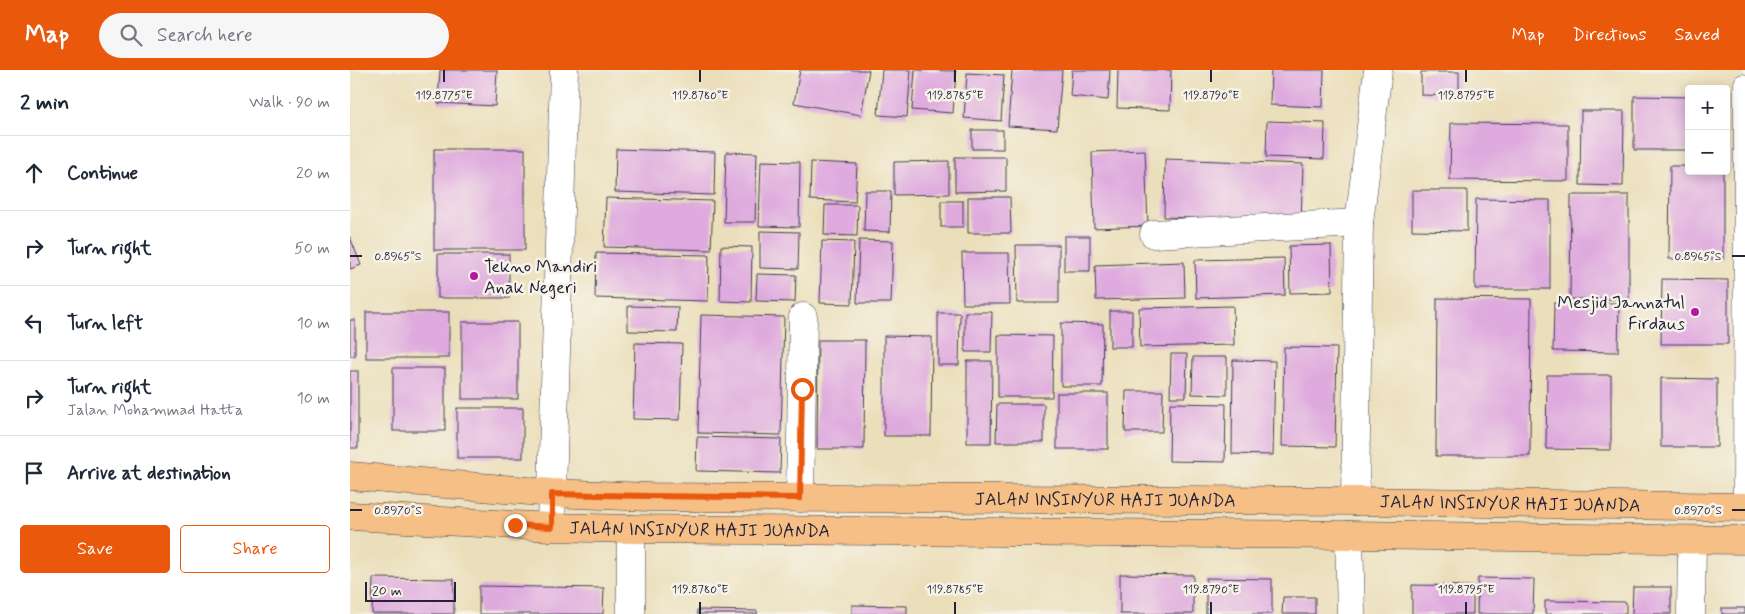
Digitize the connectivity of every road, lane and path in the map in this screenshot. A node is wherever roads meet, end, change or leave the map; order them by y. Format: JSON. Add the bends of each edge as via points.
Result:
{"nodes":[{"id":1,"x":564,"y":70,"type":"edge"},
{"id":2,"x":1378,"y":70,"type":"edge"},
{"id":3,"x":1743,"y":83,"type":"dead end"},
{"id":4,"x":1359,"y":223,"type":"junction"},
{"id":5,"x":1154,"y":234,"type":"dead end"},
{"id":6,"x":803,"y":317,"type":"dead end"},
{"id":7,"x":350,"y":476,"type":"edge"},
{"id":8,"x":552,"y":494,"type":"junction"},
{"id":9,"x":800,"y":498,"type":"junction"},
{"id":10,"x":1355,"y":501,"type":"junction"},
{"id":11,"x":1744,"y":507,"type":"edge"},
{"id":12,"x":350,"y":516,"type":"edge"},
{"id":13,"x":552,"y":527,"type":"junction"},
{"id":14,"x":631,"y":530,"type":"junction"},
{"id":15,"x":1349,"y":535,"type":"junction"},
{"id":16,"x":1692,"y":540,"type":"junction"},
{"id":17,"x":1745,"y":540,"type":"edge"},
{"id":18,"x":631,"y":614,"type":"edge"},
{"id":19,"x":1351,"y":614,"type":"edge"},
{"id":20,"x":1690,"y":614,"type":"edge"}],
"edges":[{"from":1,"to":8,"type":"street"},
{"from":2,"to":4,"type":"street"},
{"from":3,"to":11,"type":"lane"},
{"from":4,"to":5,"type":"street"},
{"from":4,"to":10,"type":"street"},
{"from":6,"to":9,"type":"street"},
{"from":7,"to":8,"type":"main road"},
{"from":8,"to":9,"type":"main road","name":"JALAN INSINYUR HAJI JUANDA"},
{"from":8,"to":13,"type":"street","name":"JALAN INSINYUR HAJI JUANDA"},
{"from":9,"to":10,"type":"main road","name":"JALAN INSINYUR HAJI JUANDA"},
{"from":10,"to":11,"type":"main road","name":"JALAN INSINYUR HAJI JUANDA"},
{"from":12,"to":13,"type":"main road"},
{"from":13,"to":14,"type":"main road","name":"JALAN INSINYUR HAJI JUANDA"},
{"from":14,"to":15,"type":"main road","name":"JALAN INSINYUR HAJI JUANDA"},
{"from":14,"to":18,"type":"street"},
{"from":15,"to":16,"type":"main road","name":"JALAN INSINYUR HAJI JUANDA"},
{"from":15,"to":19,"type":"street"},
{"from":16,"to":17,"type":"main road","name":"JALAN INSINYUR HAJI JUANDA"},
{"from":16,"to":20,"type":"street"}]}
